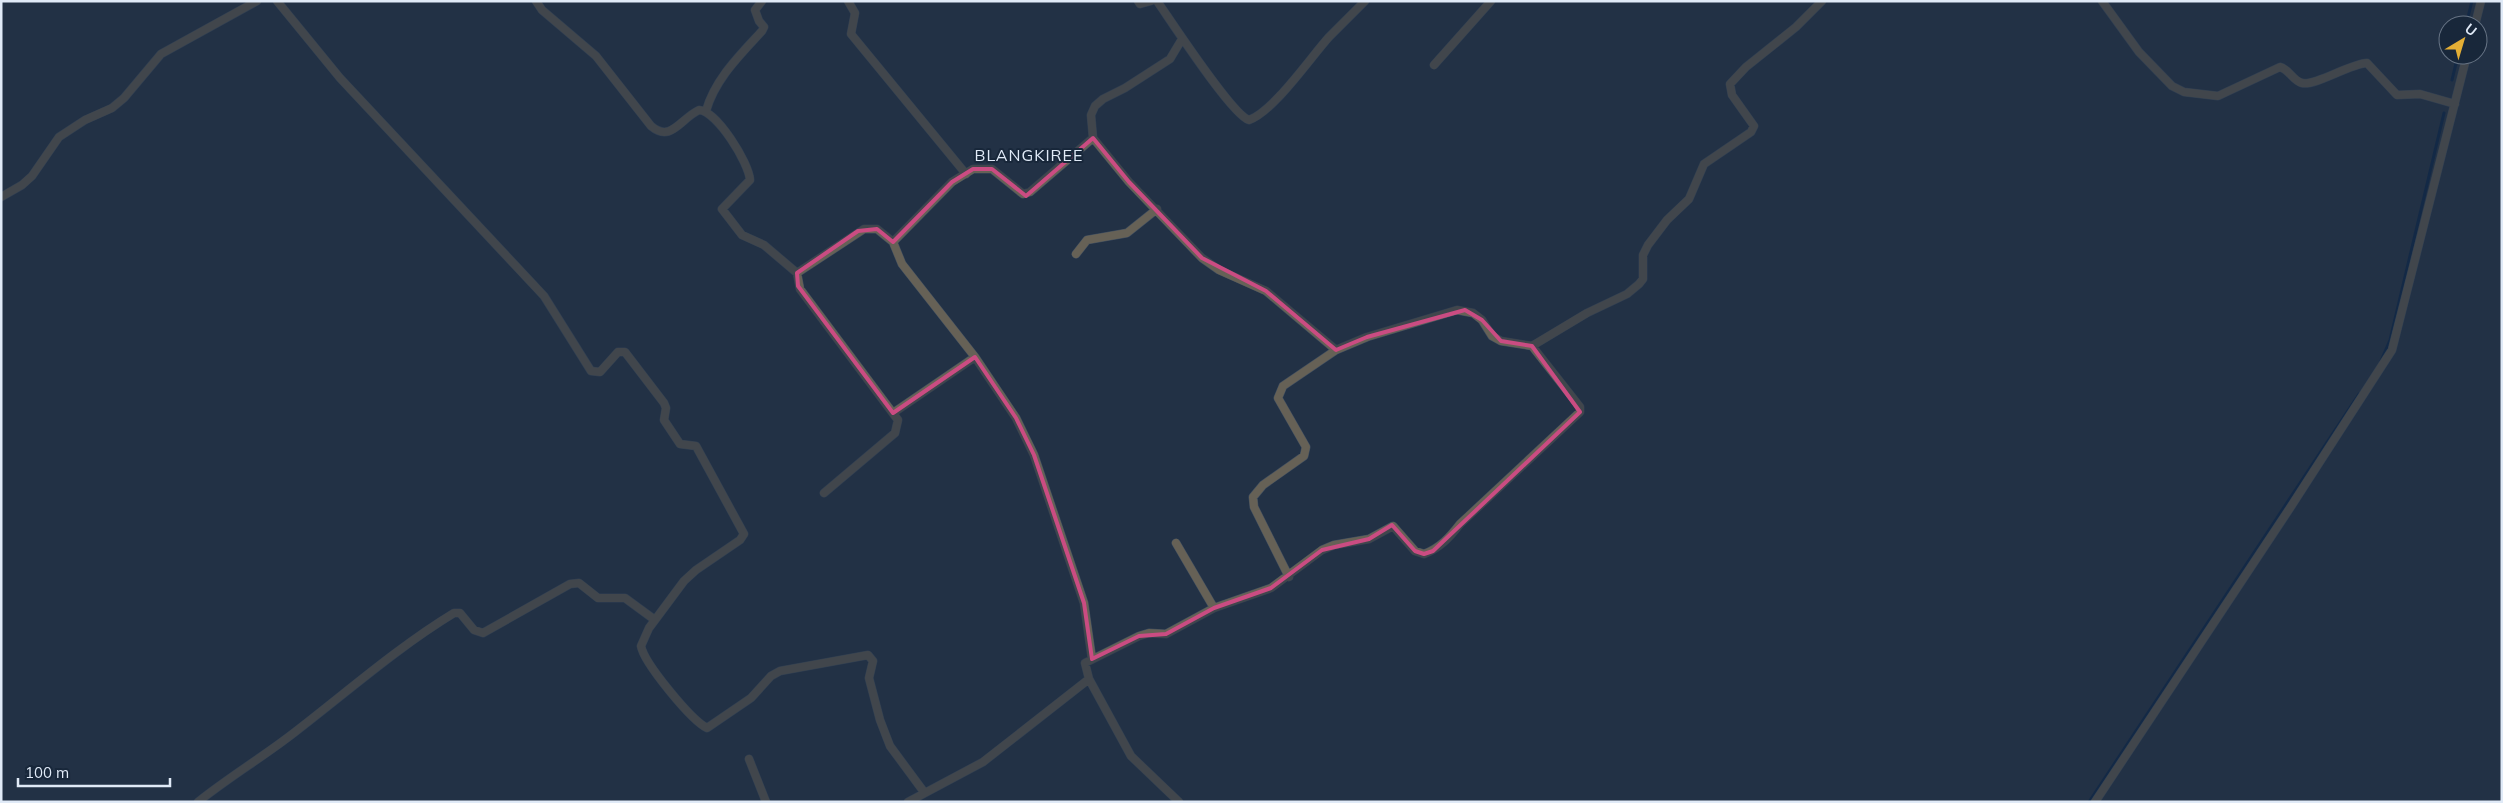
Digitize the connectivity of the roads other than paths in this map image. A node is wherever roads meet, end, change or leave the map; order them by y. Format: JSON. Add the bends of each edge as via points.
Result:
{"nodes":[{"id":1,"x":258,"y":1,"type":"edge"},
{"id":2,"x":278,"y":1,"type":"edge"},
{"id":3,"x":536,"y":1,"type":"edge"},
{"id":4,"x":762,"y":1,"type":"edge"},
{"id":5,"x":848,"y":1,"type":"edge"},
{"id":6,"x":1138,"y":1,"type":"edge"},
{"id":7,"x":1150,"y":1,"type":"edge"},
{"id":8,"x":1157,"y":1,"type":"edge"},
{"id":9,"x":1365,"y":1,"type":"edge"},
{"id":10,"x":1491,"y":1,"type":"edge"},
{"id":11,"x":1822,"y":1,"type":"edge"},
{"id":12,"x":2102,"y":1,"type":"edge"},
{"id":13,"x":2481,"y":1,"type":"edge"},
{"id":14,"x":2478,"y":15,"type":"edge"},
{"id":15,"x":1182,"y":39,"type":"junction"},
{"id":16,"x":1434,"y":64,"type":"dead end"},
{"id":17,"x":2465,"y":65,"type":"edge"},
{"id":18,"x":2455,"y":104,"type":"junction"},
{"id":19,"x":706,"y":111,"type":"junction"},
{"id":20,"x":1093,"y":138,"type":"junction"},
{"id":21,"x":966,"y":174,"type":"junction"},
{"id":22,"x":1,"y":198,"type":"edge"},
{"id":23,"x":1157,"y":209,"type":"junction"},
{"id":24,"x":893,"y":242,"type":"junction"},
{"id":25,"x":1076,"y":254,"type":"dead end"},
{"id":26,"x":798,"y":273,"type":"junction"},
{"id":27,"x":1532,"y":346,"type":"junction"},
{"id":28,"x":1336,"y":350,"type":"junction"},
{"id":29,"x":975,"y":357,"type":"junction"},
{"id":30,"x":893,"y":412,"type":"junction"},
{"id":31,"x":824,"y":493,"type":"dead end"},
{"id":32,"x":1176,"y":543,"type":"dead end"},
{"id":33,"x":1289,"y":577,"type":"junction"},
{"id":34,"x":1214,"y":608,"type":"junction"},
{"id":35,"x":655,"y":620,"type":"junction"},
{"id":36,"x":1092,"y":659,"type":"junction"},
{"id":37,"x":1090,"y":679,"type":"junction"},
{"id":38,"x":749,"y":759,"type":"dead end"},
{"id":39,"x":924,"y":792,"type":"junction"},
{"id":40,"x":198,"y":802,"type":"edge"},
{"id":41,"x":766,"y":802,"type":"edge"},
{"id":42,"x":908,"y":802,"type":"edge"},
{"id":43,"x":1179,"y":802,"type":"edge"},
{"id":44,"x":2095,"y":802,"type":"edge"}],
"edges":[{"from":1,"to":22,"type":"street","via":[[161,54],[124,98],[59,137],[32,176]]},
{"from":2,"to":35,"type":"street","via":[[340,78],[544,296],[592,371],[600,372],[618,352],[625,352],[664,403],[664,420],[678,442],[683,446],[696,446],[744,534],[684,581]]},
{"from":3,"to":19,"type":"street","via":[[542,10],[596,56],[658,132],[666,134],[697,111]]},
{"from":4,"to":19,"type":"street","via":[[755,10],[764,27],[762,31],[724,74]]},
{"from":5,"to":21,"type":"street","via":[[855,13],[851,34]]},
{"from":6,"to":7,"type":"street","via":[[1140,4]]},
{"from":8,"to":15,"type":"street"},
{"from":9,"to":15,"type":"street","via":[[1284,90],[1249,120],[1240,116]]},
{"from":10,"to":16,"type":"street"},
{"from":11,"to":27,"type":"street","via":[[1730,84],[1732,95],[1754,126],[1751,132],[1704,164],[1689,199],[1648,245],[1643,255],[1643,279],[1639,284],[1627,294],[1586,313]]},
{"from":12,"to":18,"type":"street","via":[[2139,52],[2172,86],[2184,92],[2218,96],[2280,67],[2299,82],[2308,83],[2367,63],[2397,95],[2420,94]]},
{"from":13,"to":14,"type":"street"},
{"from":15,"to":20,"type":"street","via":[[1170,59],[1095,106],[1090,115]]},
{"from":17,"to":18,"type":"street"},
{"from":18,"to":44,"type":"street","via":[[2392,350]]},
{"from":19,"to":26,"type":"street","via":[[726,130],[750,176],[748,183],[723,206],[722,212],[742,236],[764,245]]},
{"from":20,"to":21,"type":"street","via":[[1030,192],[1023,194],[987,167],[973,169]]},
{"from":20,"to":23,"type":"street","via":[[1129,182]]},
{"from":21,"to":24,"type":"street","via":[[952,182]]},
{"from":23,"to":25,"type":"street","via":[[1128,233],[1087,240]]},
{"from":23,"to":28,"type":"street","via":[[1202,258],[1218,270],[1266,291]]},
{"from":24,"to":26,"type":"street","via":[[877,229],[864,229]]},
{"from":24,"to":29,"type":"street","via":[[902,264]]},
{"from":26,"to":30,"type":"street","via":[[800,289]]},
{"from":27,"to":28,"type":"street","via":[[1492,336],[1482,320],[1465,310],[1367,337]]},
{"from":27,"to":33,"type":"street","via":[[1580,407],[1580,412],[1460,524],[1447,540],[1424,554],[1415,551],[1393,526],[1369,539],[1322,550]]},
{"from":28,"to":33,"type":"street","via":[[1279,392],[1278,398],[1306,447],[1304,456],[1263,485],[1252,498]]},
{"from":29,"to":30,"type":"street"},
{"from":29,"to":36,"type":"street","via":[[1016,418],[1034,455],[1084,603]]},
{"from":30,"to":31,"type":"street","via":[[898,420],[895,433]]},
{"from":32,"to":34,"type":"street"},
{"from":33,"to":34,"type":"street","via":[[1271,588]]},
{"from":34,"to":36,"type":"street","via":[[1166,634],[1139,636]]},
{"from":35,"to":39,"type":"street","via":[[640,646],[644,658],[684,707],[707,728],[751,698],[780,671],[868,655],[874,661],[869,678],[870,689],[890,746]]},
{"from":35,"to":40,"type":"street","via":[[625,598],[598,598],[579,583],[570,584],[483,633],[474,630],[460,613],[454,613]]},
{"from":36,"to":37,"type":"street","via":[[1085,663]]},
{"from":37,"to":39,"type":"street","via":[[983,762]]},
{"from":37,"to":43,"type":"street","via":[[1131,756]]},
{"from":38,"to":41,"type":"street"},
{"from":39,"to":42,"type":"street"}]}
